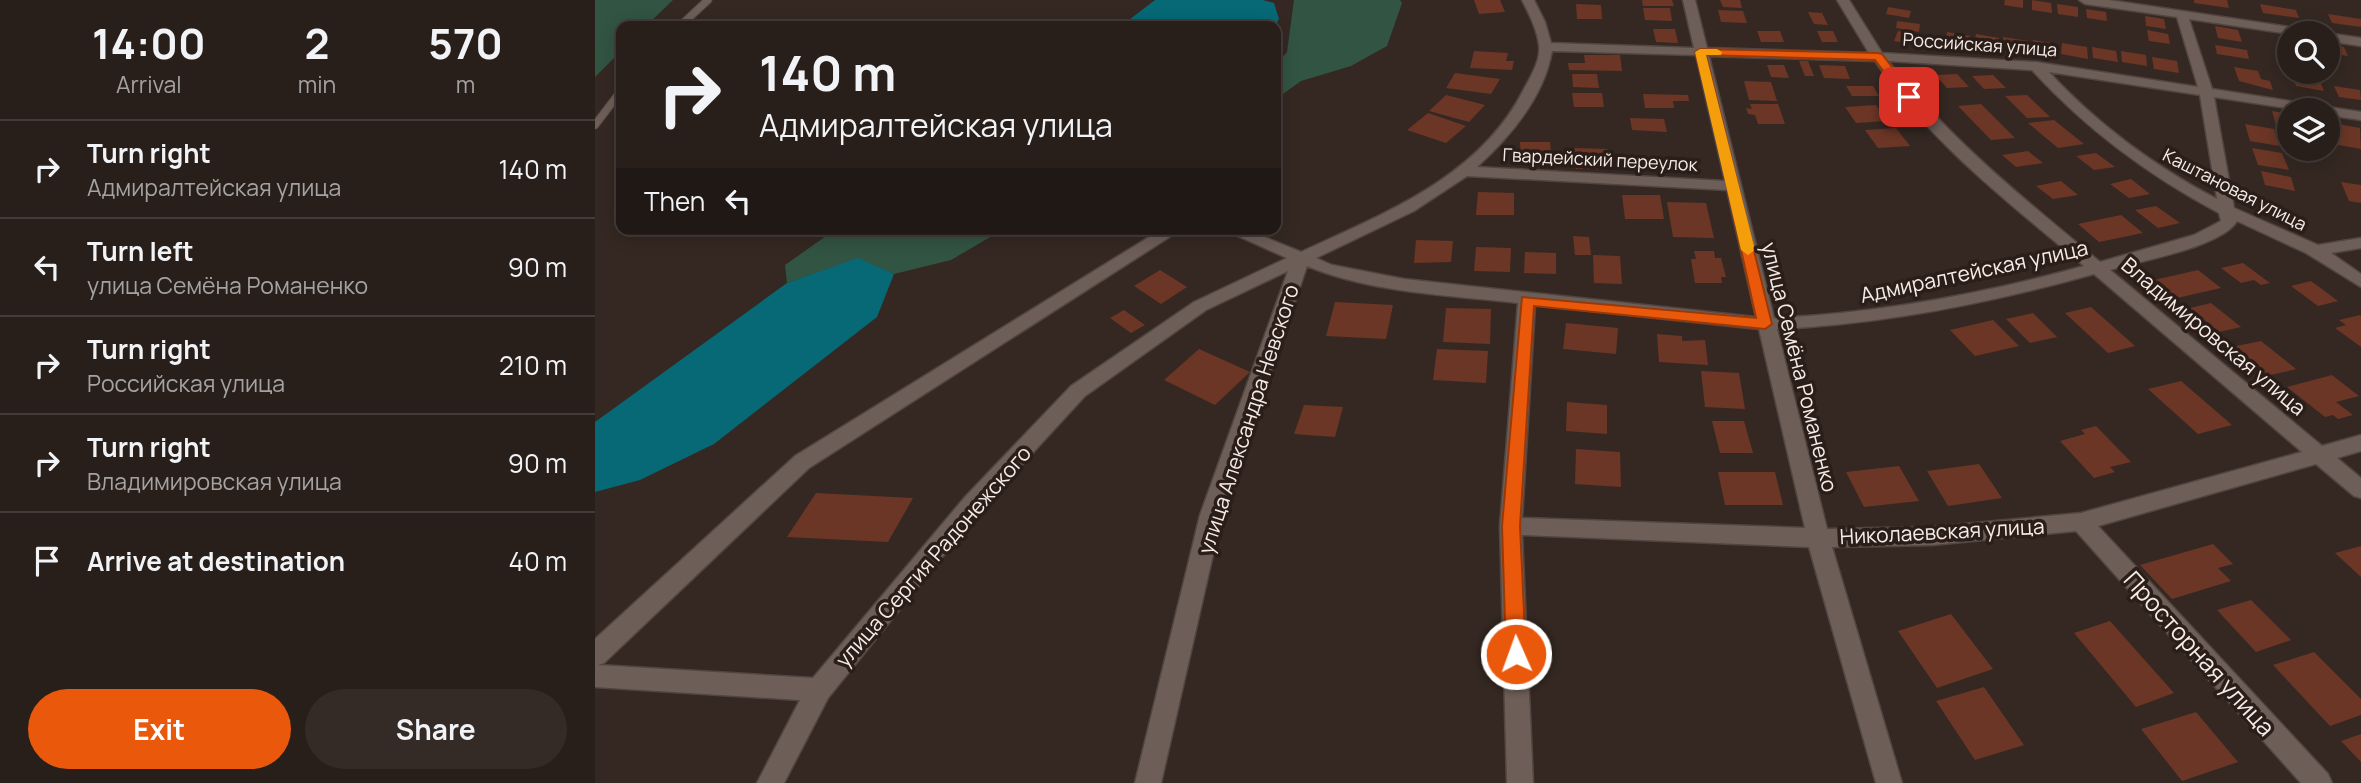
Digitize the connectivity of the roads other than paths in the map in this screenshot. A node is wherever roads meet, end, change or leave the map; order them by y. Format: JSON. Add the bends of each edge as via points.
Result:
{"nodes":[{"id":1,"x":708,"y":0,"type":"edge"},
{"id":2,"x":1528,"y":0,"type":"edge"},
{"id":3,"x":1689,"y":0,"type":"edge"},
{"id":4,"x":1843,"y":0,"type":"edge"},
{"id":5,"x":2085,"y":0,"type":"edge"},
{"id":6,"x":2182,"y":15,"type":"junction"},
{"id":7,"x":685,"y":21,"type":"edge"},
{"id":8,"x":2277,"y":29,"type":"edge"},
{"id":9,"x":2340,"y":39,"type":"edge"},
{"id":10,"x":2361,"y":42,"type":"edge"},
{"id":11,"x":1546,"y":47,"type":"junction"},
{"id":12,"x":1700,"y":52,"type":"junction"},
{"id":13,"x":1878,"y":57,"type":"junction"},
{"id":14,"x":2036,"y":65,"type":"junction"},
{"id":15,"x":2206,"y":91,"type":"junction"},
{"id":16,"x":616,"y":98,"type":"edge"},
{"id":17,"x":2277,"y":103,"type":"edge"},
{"id":18,"x":2340,"y":113,"type":"edge"},
{"id":19,"x":2361,"y":116,"type":"edge"},
{"id":20,"x":595,"y":125,"type":"edge"},
{"id":21,"x":1464,"y":171,"type":"junction"},
{"id":22,"x":1734,"y":186,"type":"junction"},
{"id":23,"x":2229,"y":211,"type":"junction"},
{"id":24,"x":1164,"y":235,"type":"edge"},
{"id":25,"x":1244,"y":235,"type":"edge"},
{"id":26,"x":2361,"y":243,"type":"edge"},
{"id":27,"x":2315,"y":251,"type":"junction"},
{"id":28,"x":1301,"y":259,"type":"junction"},
{"id":29,"x":2098,"y":269,"type":"junction"},
{"id":30,"x":2361,"y":282,"type":"edge"},
{"id":31,"x":1527,"y":300,"type":"junction"},
{"id":32,"x":1765,"y":324,"type":"junction"},
{"id":33,"x":2361,"y":443,"type":"edge"},
{"id":34,"x":2320,"y":455,"type":"junction"},
{"id":35,"x":2361,"y":490,"type":"edge"},
{"id":36,"x":2081,"y":522,"type":"junction"},
{"id":37,"x":1511,"y":526,"type":"junction"},
{"id":38,"x":1818,"y":538,"type":"junction"},
{"id":39,"x":595,"y":655,"type":"edge"},
{"id":40,"x":595,"y":676,"type":"edge"},
{"id":41,"x":819,"y":690,"type":"junction"},
{"id":42,"x":770,"y":783,"type":"edge"},
{"id":43,"x":1148,"y":783,"type":"edge"},
{"id":44,"x":1520,"y":783,"type":"edge"},
{"id":45,"x":1889,"y":783,"type":"edge"},
{"id":46,"x":2319,"y":783,"type":"edge"}],
"edges":[{"from":1,"to":7,"type":"lane"},
{"from":2,"to":11,"type":"street"},
{"from":3,"to":12,"type":"street","name":"улица Семёна Романенко"},
{"from":4,"to":13,"type":"street","name":"Владимировская улица"},
{"from":5,"to":6,"type":"street"},
{"from":6,"to":8,"type":"street"},
{"from":6,"to":15,"type":"street"},
{"from":9,"to":10,"type":"street"},
{"from":11,"to":12,"type":"street","name":"Российская улица"},
{"from":11,"to":21,"type":"street","name":"улица Сергия Радонежского","via":[[1543,64],[1518,115]]},
{"from":12,"to":13,"type":"street","name":"Российская улица"},
{"from":12,"to":22,"type":"street","name":"улица Семёна Романенко"},
{"from":13,"to":14,"type":"street","name":"Российская улица"},
{"from":13,"to":29,"type":"street","name":"Владимировская улица","via":[[1960,154]]},
{"from":14,"to":15,"type":"street","name":"Российская улица"},
{"from":14,"to":23,"type":"street","name":"Каштановая улица","via":[[2117,144]]},
{"from":15,"to":17,"type":"street","name":"Российская улица"},
{"from":15,"to":23,"type":"street"},
{"from":16,"to":20,"type":"lane"},
{"from":18,"to":19,"type":"street","name":"Российская улица"},
{"from":21,"to":22,"type":"street","name":"Гвардейский переулок"},
{"from":21,"to":28,"type":"street","name":"улица Сергия Радонежского","via":[[1408,208]]},
{"from":22,"to":32,"type":"street","name":"улица Семёна Романенко"},
{"from":23,"to":27,"type":"street","name":"Каштановая улица"},
{"from":23,"to":29,"type":"street","name":"Адмиралтейская улица","via":[[2229,222],[2200,238]]},
{"from":24,"to":39,"type":"street","via":[[802,462]]},
{"from":25,"to":28,"type":"street","name":"Адмиралтейская улица"},
{"from":26,"to":27,"type":"street"},
{"from":27,"to":30,"type":"street","name":"Каштановая улица"},
{"from":28,"to":31,"type":"street","name":"Адмиралтейская улица","via":[[1404,285]]},
{"from":28,"to":41,"type":"street","name":"улица Сергия Радонежского","via":[[1200,306],[1078,391],[973,503]]},
{"from":28,"to":43,"type":"street","name":"улица Александра Невского","via":[[1211,515]]},
{"from":29,"to":32,"type":"street","name":"Адмиралтейская улица","via":[[1912,311],[1825,323]]},
{"from":29,"to":34,"type":"street","name":"Владимировская улица"},
{"from":31,"to":32,"type":"street","name":"Адмиралтейская улица"},
{"from":31,"to":37,"type":"street"},
{"from":32,"to":38,"type":"street","name":"улица Семёна Романенко"},
{"from":33,"to":34,"type":"street","name":"Николаевская улица"},
{"from":34,"to":35,"type":"street","name":"Владимировская улица"},
{"from":34,"to":36,"type":"street","name":"Николаевская улица"},
{"from":36,"to":38,"type":"street","name":"Николаевская улица","via":[[1932,536]]},
{"from":36,"to":46,"type":"street","name":"Просторная улица"},
{"from":37,"to":38,"type":"street","name":"Николаевская улица"},
{"from":37,"to":44,"type":"street"},
{"from":38,"to":45,"type":"street","name":"улица Семёна Романенко"},
{"from":40,"to":41,"type":"street"},
{"from":41,"to":42,"type":"street","name":"улица Сергия Радонежского"}]}
